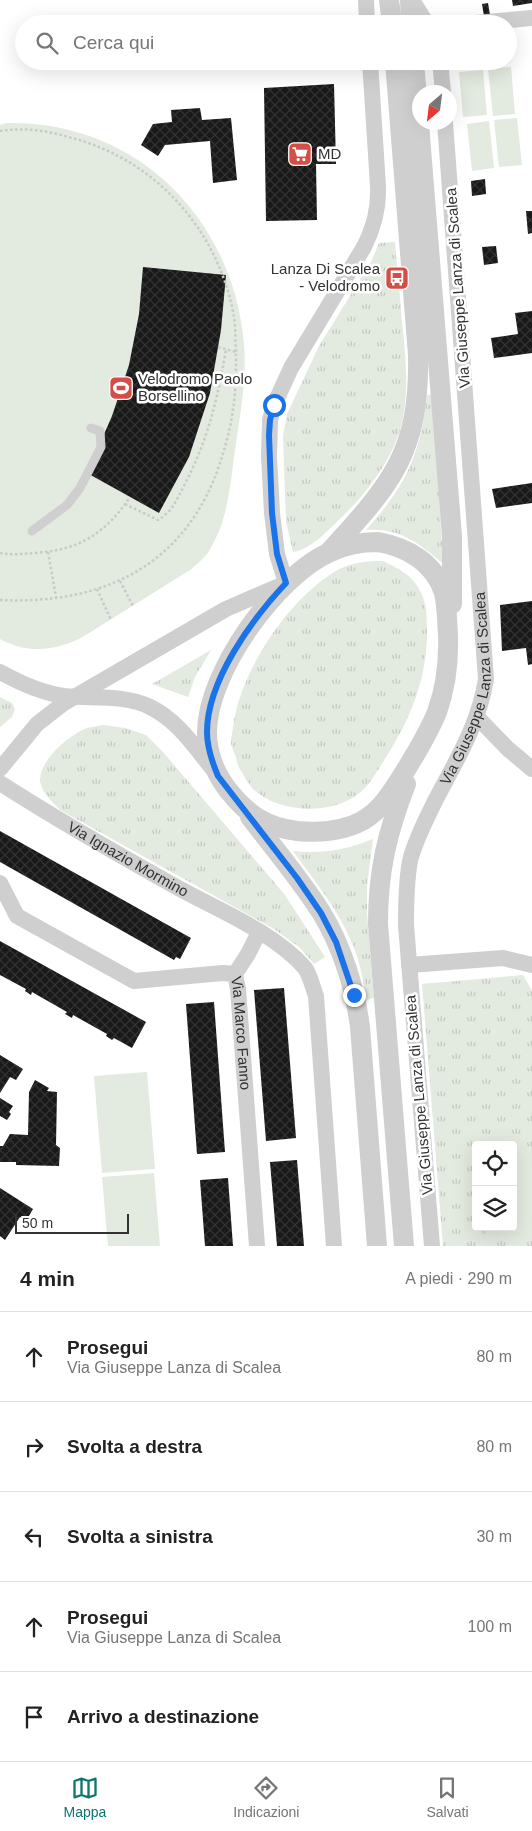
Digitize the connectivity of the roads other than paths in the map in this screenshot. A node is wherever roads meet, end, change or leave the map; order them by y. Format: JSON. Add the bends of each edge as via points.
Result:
{"nodes":[{"id":1,"x":366,"y":0,"type":"edge"},
{"id":2,"x":389,"y":0,"type":"edge"},
{"id":3,"x":411,"y":0,"type":"edge"},
{"id":4,"x":367,"y":15,"type":"edge"},
{"id":5,"x":391,"y":15,"type":"edge"},
{"id":6,"x":412,"y":15,"type":"edge"},
{"id":7,"x":421,"y":15,"type":"edge"},
{"id":8,"x":532,"y":18,"type":"edge"},
{"id":9,"x":517,"y":19,"type":"edge"},
{"id":10,"x":371,"y":70,"type":"edge"},
{"id":11,"x":395,"y":70,"type":"edge"},
{"id":12,"x":415,"y":70,"type":"edge"},
{"id":13,"x":441,"y":70,"type":"edge"},
{"id":14,"x":442,"y":85,"type":"edge"},
{"id":15,"x":446,"y":130,"type":"edge"},
{"id":16,"x":401,"y":141,"type":"junction"},
{"id":17,"x":376,"y":143,"type":"junction"},
{"id":18,"x":91,"y":428,"type":"dead end"},
{"id":19,"x":32,"y":531,"type":"dead end"},
{"id":20,"x":329,"y":553,"type":"junction"},
{"id":21,"x":286,"y":583,"type":"junction"},
{"id":22,"x":448,"y":650,"type":"junction"},
{"id":23,"x":4,"y":674,"type":"edge"},
{"id":24,"x":74,"y":697,"type":"junction"},
{"id":25,"x":477,"y":716,"type":"junction"},
{"id":26,"x":37,"y":724,"type":"junction"},
{"id":27,"x":422,"y":745,"type":"junction"},
{"id":28,"x":532,"y":768,"type":"edge"},
{"id":29,"x":0,"y":770,"type":"edge"},
{"id":30,"x":218,"y":776,"type":"junction"},
{"id":31,"x":0,"y":783,"type":"edge"},
{"id":32,"x":242,"y":808,"type":"junction"},
{"id":33,"x":0,"y":882,"type":"edge"},
{"id":34,"x":259,"y":932,"type":"junction"},
{"id":35,"x":532,"y":964,"type":"edge"},
{"id":36,"x":409,"y":965,"type":"junction"},
{"id":37,"x":235,"y":974,"type":"junction"},
{"id":38,"x":257,"y":1246,"type":"edge"},
{"id":39,"x":334,"y":1246,"type":"edge"},
{"id":40,"x":377,"y":1246,"type":"edge"},
{"id":41,"x":404,"y":1246,"type":"edge"},
{"id":42,"x":432,"y":1246,"type":"edge"}],
"edges":[{"from":1,"to":4,"type":"street"},
{"from":2,"to":5,"type":"street"},
{"from":3,"to":6,"type":"street"},
{"from":3,"to":7,"type":"street"},
{"from":8,"to":9,"type":"street"},
{"from":10,"to":17,"type":"street"},
{"from":11,"to":16,"type":"street"},
{"from":12,"to":22,"type":"street","name":"Via Giuseppe Lanza di Scalea","via":[[452,536]]},
{"from":13,"to":14,"type":"street"},
{"from":15,"to":25,"type":"street","name":"Via Giuseppe Lanza di Scalea","via":[[486,661],[483,698]]},
{"from":16,"to":17,"type":"street"},
{"from":16,"to":20,"type":"street","via":[[418,355],[414,422],[409,441],[388,483]]},
{"from":17,"to":21,"type":"street","via":[[378,197],[374,226],[291,368],[270,420],[272,513],[277,554]]},
{"from":18,"to":19,"type":"lane","via":[[100,432],[101,447],[80,488],[66,505]]},
{"from":20,"to":21,"type":"street"},
{"from":20,"to":22,"type":"street","via":[[358,543],[378,542],[403,548],[425,564],[440,582],[444,593]]},
{"from":21,"to":24,"type":"street","via":[[226,609]]},
{"from":21,"to":30,"type":"street","via":[[264,607],[236,648],[219,681],[207,732],[211,760]]},
{"from":22,"to":27,"type":"street","via":[[442,696]]},
{"from":23,"to":24,"type":"street","via":[[47,693]]},
{"from":23,"to":26,"type":"street","via":[[37,700],[42,709]]},
{"from":24,"to":26,"type":"street"},
{"from":24,"to":30,"type":"street","via":[[120,699],[140,702],[152,708],[180,729]]},
{"from":25,"to":28,"type":"street","via":[[508,749]]},
{"from":25,"to":36,"type":"street","name":"Via Giuseppe Lanza di Scalea","via":[[469,738],[428,815],[410,860],[406,900]]},
{"from":26,"to":29,"type":"street"},
{"from":27,"to":32,"type":"street","via":[[385,801],[372,814],[350,826],[324,831],[289,830],[270,825]]},
{"from":27,"to":41,"type":"street","name":"Via Giuseppe Lanza di Scalea","via":[[390,827],[378,891],[379,948]]},
{"from":30,"to":32,"type":"street"},
{"from":31,"to":34,"type":"street","name":"Via Ignazio Mormino","via":[[47,813]]},
{"from":32,"to":40,"type":"street","via":[[321,913],[346,969],[360,1027]]},
{"from":33,"to":37,"type":"street","name":"Via Marco Fanno","via":[[17,916],[134,981]]},
{"from":34,"to":37,"type":"street"},
{"from":34,"to":39,"type":"street","via":[[289,952],[306,970],[316,996]]},
{"from":35,"to":36,"type":"street","via":[[503,958]]},
{"from":36,"to":42,"type":"street","name":"Via Giuseppe Lanza di Scalea"},
{"from":37,"to":38,"type":"street","name":"Via Marco Fanno"}]}
